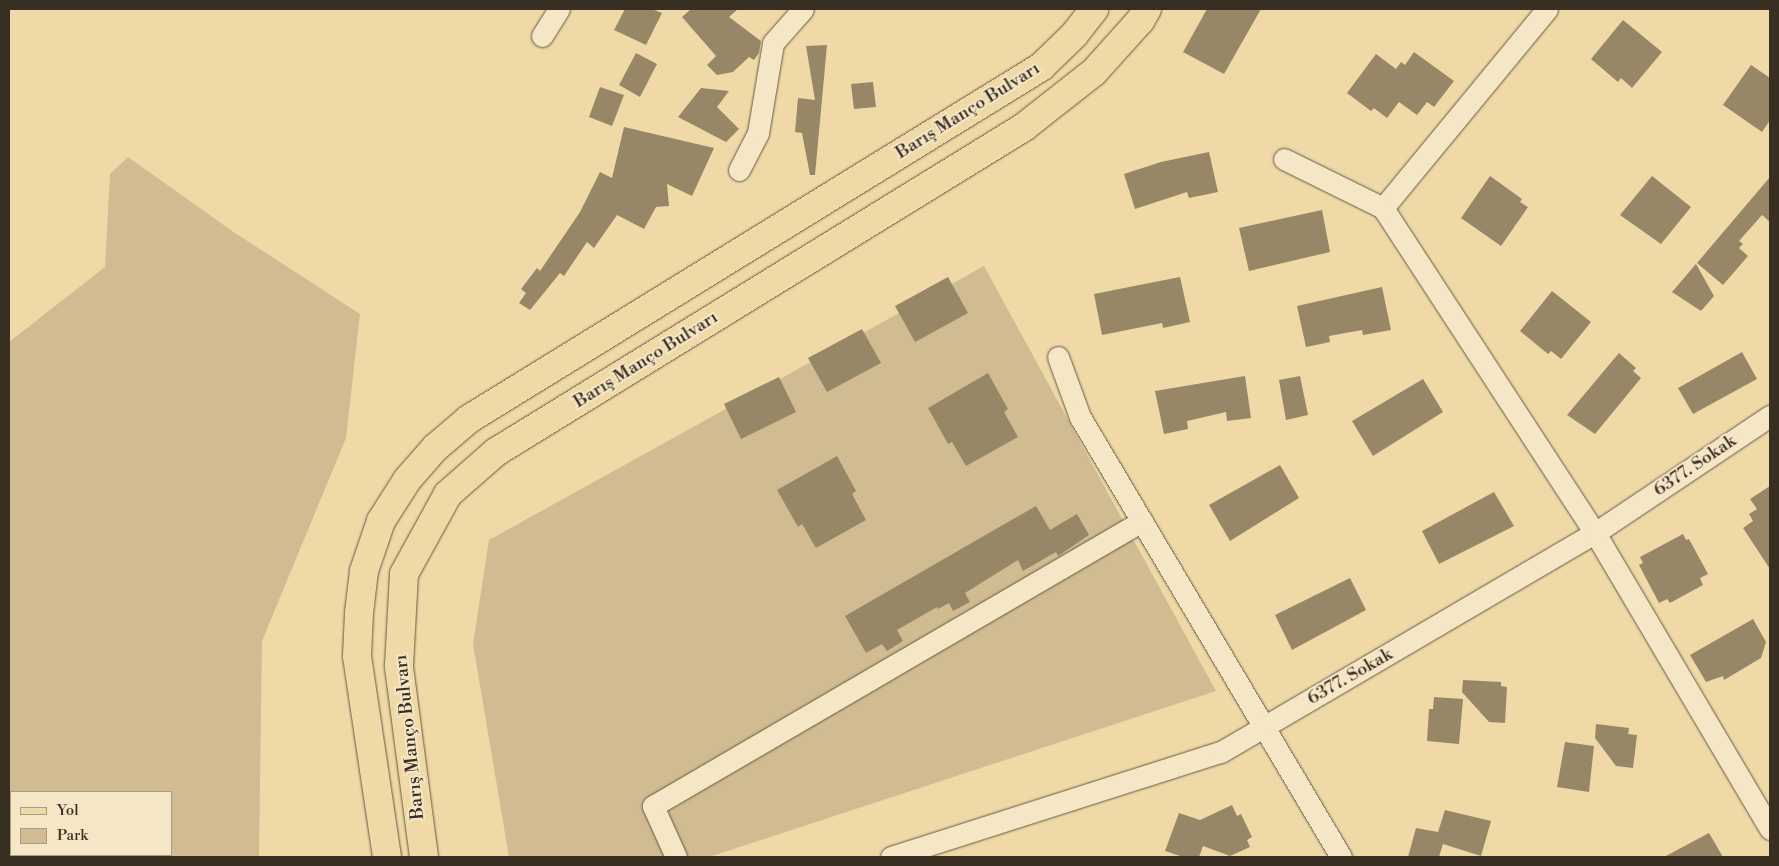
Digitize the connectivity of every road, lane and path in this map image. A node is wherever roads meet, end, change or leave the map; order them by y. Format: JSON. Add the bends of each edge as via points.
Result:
{"nodes":[{"id":1,"x":559,"y":9,"type":"edge"},
{"id":2,"x":803,"y":9,"type":"edge"},
{"id":3,"x":1094,"y":9,"type":"edge"},
{"id":4,"x":1147,"y":9,"type":"edge"},
{"id":5,"x":1547,"y":9,"type":"edge"},
{"id":6,"x":542,"y":36,"type":"dead end"},
{"id":7,"x":1284,"y":159,"type":"dead end"},
{"id":8,"x":739,"y":170,"type":"dead end"},
{"id":9,"x":1382,"y":208,"type":"junction"},
{"id":10,"x":1058,"y":357,"type":"dead end"},
{"id":11,"x":1770,"y":417,"type":"edge"},
{"id":12,"x":1142,"y":521,"type":"junction"},
{"id":13,"x":1595,"y":533,"type":"junction"},
{"id":14,"x":1264,"y":727,"type":"junction"},
{"id":15,"x":1770,"y":829,"type":"edge"},
{"id":16,"x":387,"y":857,"type":"edge"},
{"id":17,"x":424,"y":857,"type":"edge"},
{"id":18,"x":676,"y":857,"type":"edge"},
{"id":19,"x":891,"y":857,"type":"edge"},
{"id":20,"x":1341,"y":857,"type":"edge"}],
"edges":[{"from":1,"to":6,"type":"street"},
{"from":2,"to":8,"type":"street","via":[[773,43],[758,133]]},
{"from":3,"to":16,"type":"main road","name":"Barış Manço Bulvarı","via":[[1074,36],[1041,67],[469,419],[435,448],[407,480],[381,521],[364,570],[359,613],[357,656]]},
{"from":4,"to":17,"type":"main road","name":"Barış Manço Bulvarı","via":[[1094,72],[1024,127],[496,452],[448,494],[404,574],[399,666]]},
{"from":5,"to":9,"type":"street"},
{"from":7,"to":9,"type":"street"},
{"from":9,"to":13,"type":"street"},
{"from":10,"to":12,"type":"street","via":[[1080,417]]},
{"from":11,"to":13,"type":"street","name":"6377. Sokak"},
{"from":12,"to":14,"type":"street"},
{"from":12,"to":18,"type":"street","via":[[653,806]]},
{"from":13,"to":14,"type":"street","name":"6377. Sokak"},
{"from":13,"to":15,"type":"street"},
{"from":14,"to":19,"type":"street","name":"6377. Sokak","via":[[1221,752]]},
{"from":14,"to":20,"type":"street"}]}
